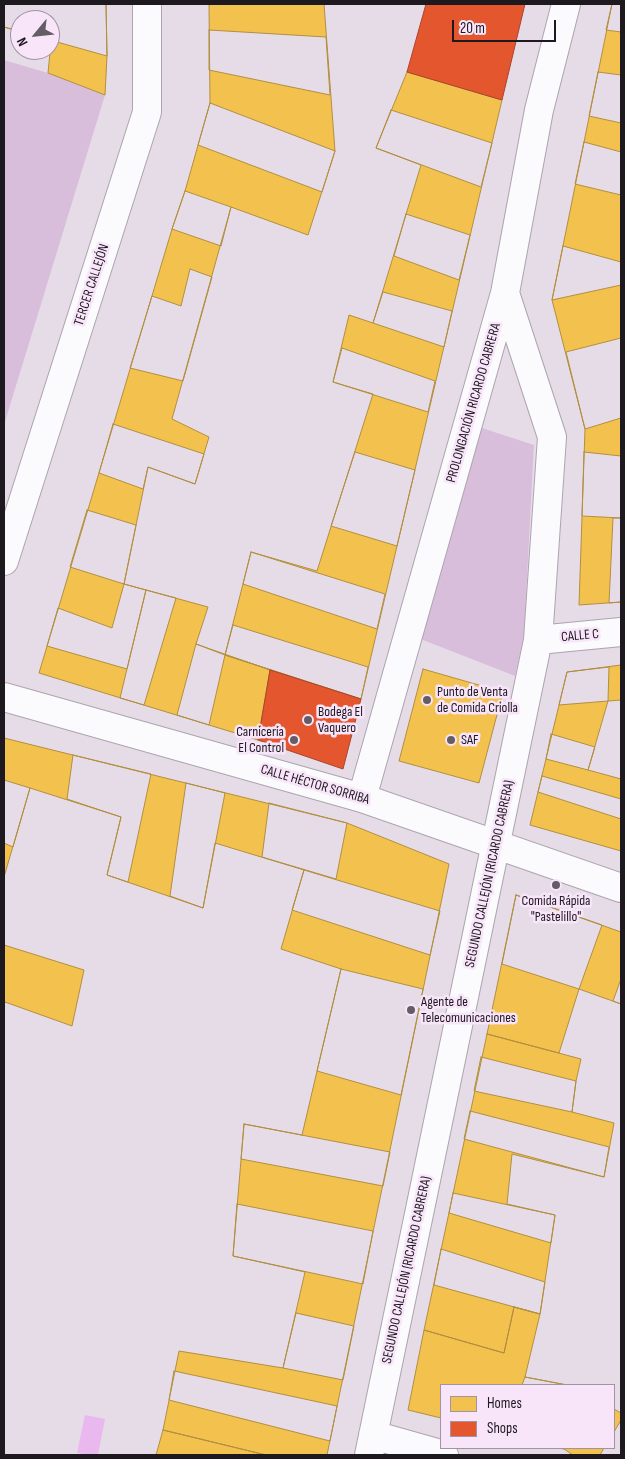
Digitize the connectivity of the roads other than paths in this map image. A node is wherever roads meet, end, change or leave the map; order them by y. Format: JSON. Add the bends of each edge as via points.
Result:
{"nodes":[{"id":1,"x":147,"y":4,"type":"edge"},
{"id":2,"x":566,"y":4,"type":"edge"},
{"id":3,"x":505,"y":293,"type":"junction"},
{"id":4,"x":4,"y":561,"type":"edge"},
{"id":5,"x":621,"y":632,"type":"edge"},
{"id":6,"x":538,"y":640,"type":"junction"},
{"id":7,"x":4,"y":697,"type":"edge"},
{"id":8,"x":362,"y":798,"type":"junction"},
{"id":9,"x":496,"y":845,"type":"junction"},
{"id":10,"x":621,"y":888,"type":"edge"},
{"id":11,"x":371,"y":1445,"type":"edge"},
{"id":12,"x":444,"y":1455,"type":"edge"}],
"edges":[{"from":1,"to":4,"type":"street","name":"TERCER CALLEJÓN","via":[[147,112]]},
{"from":2,"to":3,"type":"street","name":"PROLONGACIÓN RICARDO CABRERA","via":[[540,110]]},
{"from":3,"to":6,"type":"street","name":"SEGUNDO CALLEJÓN (RICARDO CABRERA)","via":[[552,437]]},
{"from":3,"to":8,"type":"street","name":"PROLONGACIÓN RICARDO CABRERA"},
{"from":5,"to":6,"type":"street","name":"CALLE C"},
{"from":6,"to":9,"type":"street","name":"SEGUNDO CALLEJÓN (RICARDO CABRERA)"},
{"from":7,"to":8,"type":"street","name":"CALLE HÉCTOR SORRIBA"},
{"from":8,"to":9,"type":"street","name":"CALLE HÉCTOR SORRIBA"},
{"from":9,"to":10,"type":"street","name":"CALLE HÉCTOR SORRIBA"},
{"from":9,"to":11,"type":"street","name":"SEGUNDO CALLEJÓN (RICARDO CABRERA)"},
{"from":11,"to":12,"type":"street"}]}
